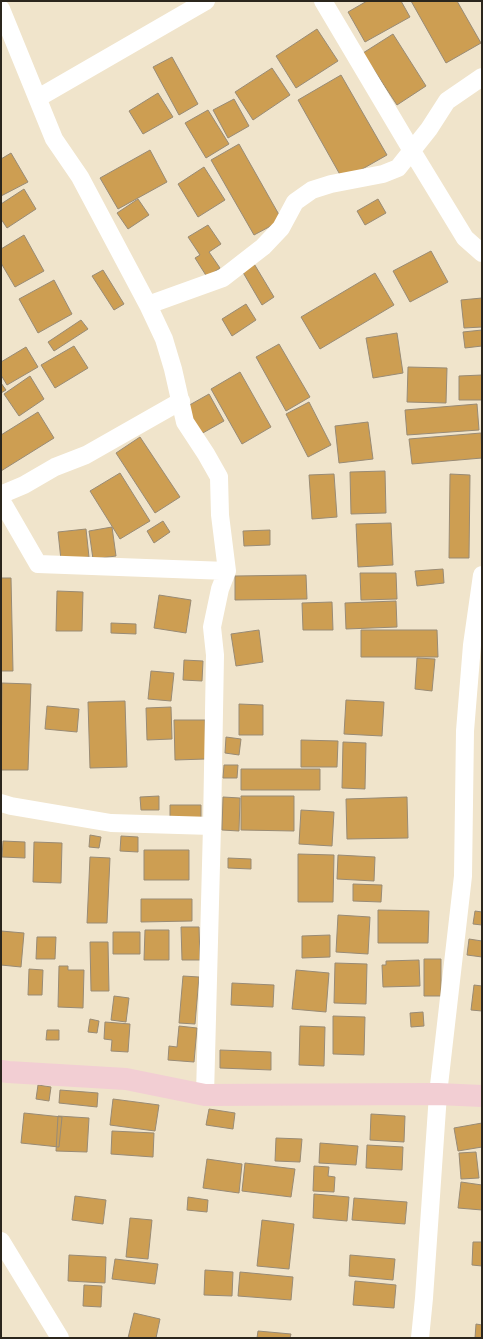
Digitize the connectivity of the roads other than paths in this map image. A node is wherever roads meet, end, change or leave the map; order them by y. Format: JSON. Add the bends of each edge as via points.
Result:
{"nodes":[{"id":1,"x":206,"y":1,"type":"edge"},
{"id":2,"x":323,"y":1,"type":"edge"},
{"id":3,"x":1,"y":9,"type":"edge"},
{"id":4,"x":482,"y":77,"type":"edge"},
{"id":5,"x":38,"y":98,"type":"junction"},
{"id":6,"x":412,"y":151,"type":"junction"},
{"id":7,"x":482,"y":253,"type":"edge"},
{"id":8,"x":148,"y":305,"type":"junction"},
{"id":9,"x":181,"y":401,"type":"junction"},
{"id":10,"x":1,"y":494,"type":"edge"},
{"id":11,"x":1,"y":500,"type":"edge"},
{"id":12,"x":227,"y":571,"type":"junction"},
{"id":13,"x":482,"y":576,"type":"edge"},
{"id":14,"x":1,"y":803,"type":"edge"},
{"id":15,"x":212,"y":826,"type":"junction"},
{"id":16,"x":3,"y":1072,"type":"edge"},
{"id":17,"x":438,"y":1094,"type":"junction"},
{"id":18,"x":205,"y":1095,"type":"junction"},
{"id":19,"x":482,"y":1096,"type":"edge"},
{"id":20,"x":1,"y":1241,"type":"edge"},
{"id":21,"x":60,"y":1338,"type":"edge"},
{"id":22,"x":420,"y":1338,"type":"edge"}],
"edges":[{"from":1,"to":5,"type":"street"},
{"from":2,"to":6,"type":"street"},
{"from":3,"to":5,"type":"street"},
{"from":4,"to":6,"type":"street","via":[[447,101]]},
{"from":5,"to":8,"type":"street","via":[[54,139],[80,177]]},
{"from":6,"to":7,"type":"street","via":[[465,238]]},
{"from":6,"to":8,"type":"street","via":[[398,168],[383,174],[312,190],[295,202],[281,228],[263,247],[223,278]]},
{"from":8,"to":9,"type":"street","via":[[164,340]]},
{"from":9,"to":10,"type":"street","via":[[86,455],[55,467],[24,485]]},
{"from":9,"to":12,"type":"street","via":[[184,422],[219,477],[220,515]]},
{"from":11,"to":12,"type":"street","via":[[38,564]]},
{"from":12,"to":15,"type":"street","via":[[220,589],[212,627],[215,655]]},
{"from":13,"to":17,"type":"street","via":[[472,645],[465,731],[463,876]]},
{"from":14,"to":15,"type":"street","via":[[111,822]]},
{"from":15,"to":18,"type":"street"},
{"from":16,"to":18,"type":"street","via":[[126,1079]]},
{"from":17,"to":18,"type":"street"},
{"from":17,"to":19,"type":"street"},
{"from":17,"to":22,"type":"street"},
{"from":20,"to":21,"type":"street"}]}
